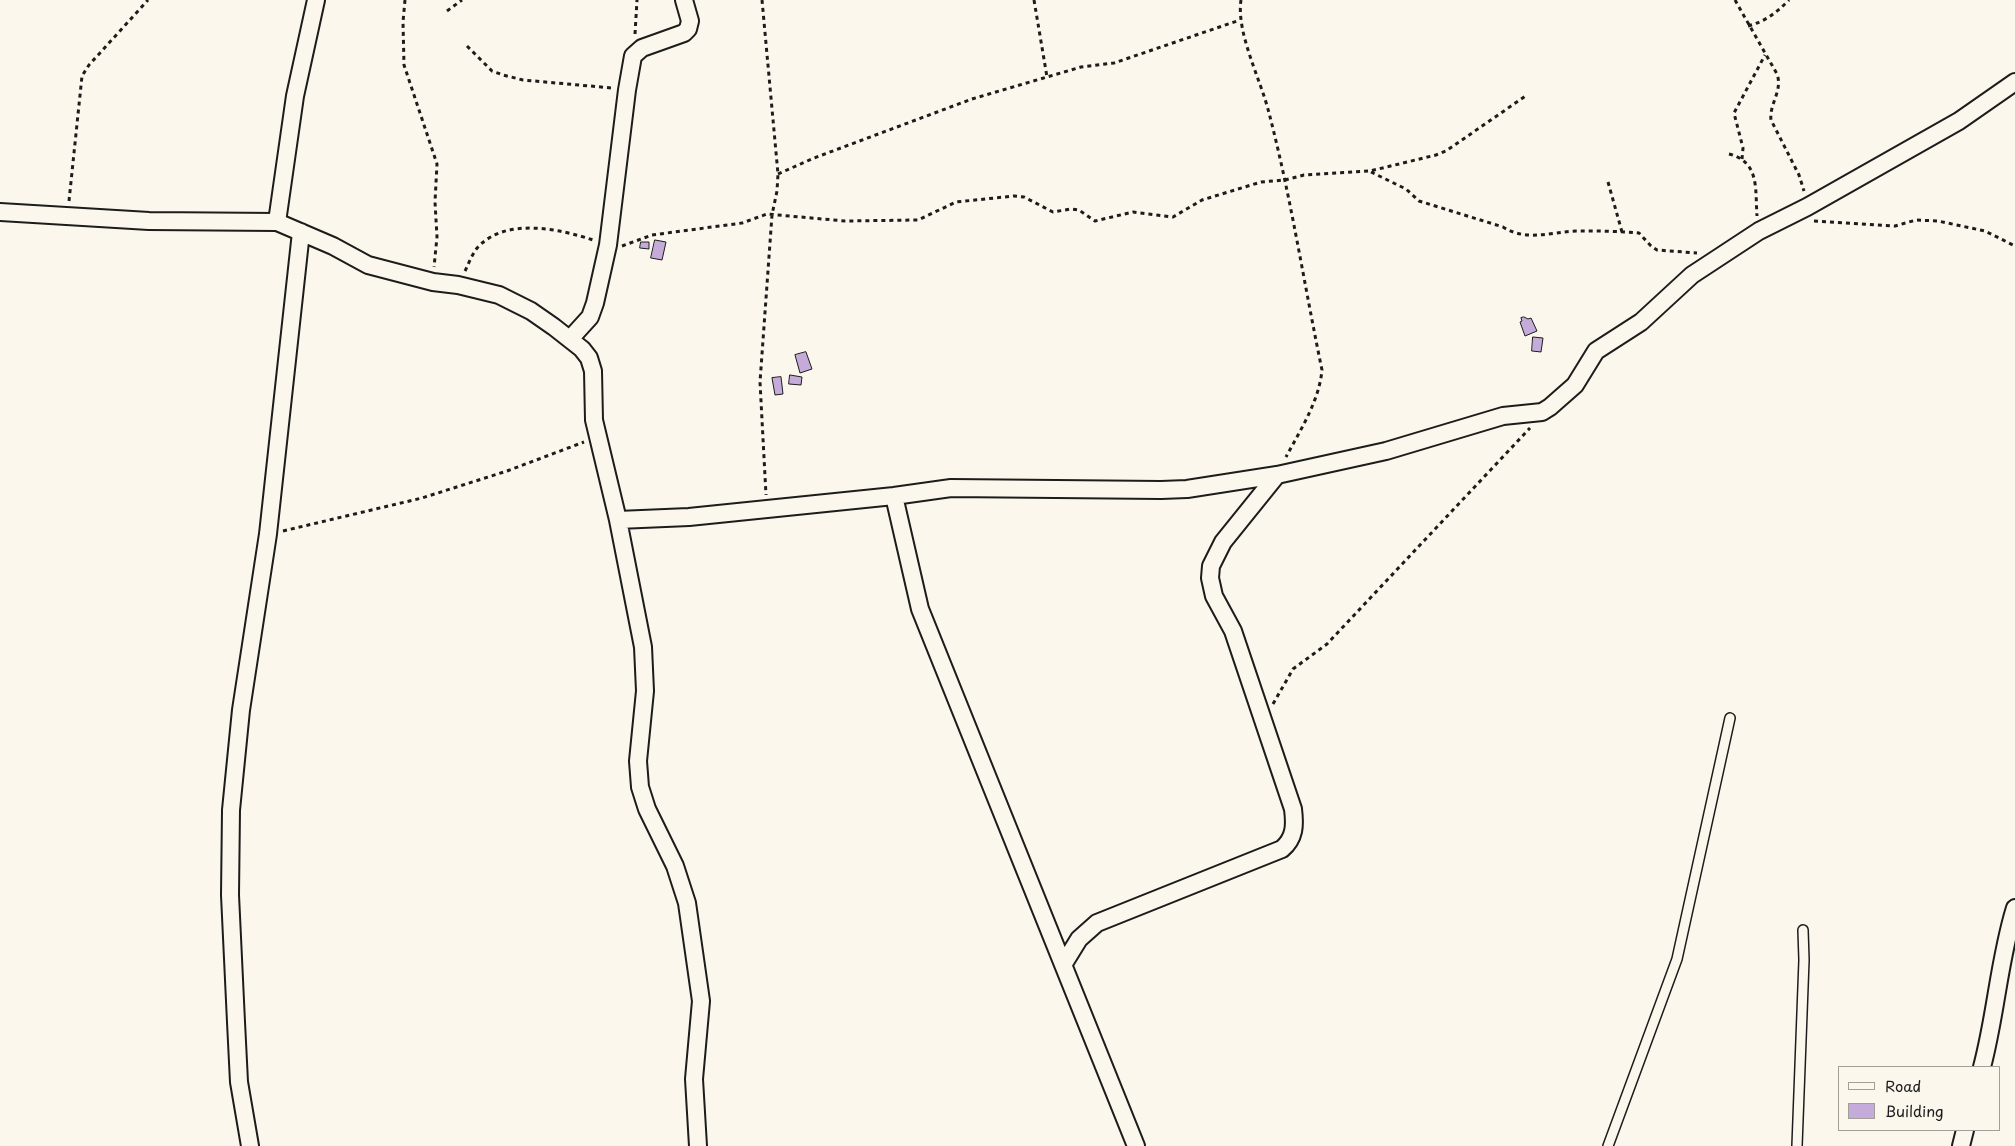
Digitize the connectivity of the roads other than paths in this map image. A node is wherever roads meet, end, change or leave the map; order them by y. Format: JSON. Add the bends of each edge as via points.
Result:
{"nodes":[{"id":1,"x":316,"y":0,"type":"edge"},
{"id":2,"x":684,"y":0,"type":"edge"},
{"id":3,"x":2015,"y":82,"type":"edge"},
{"id":4,"x":0,"y":212,"type":"edge"},
{"id":5,"x":277,"y":222,"type":"junction"},
{"id":6,"x":302,"y":232,"type":"junction"},
{"id":7,"x":570,"y":338,"type":"junction"},
{"id":8,"x":1277,"y":475,"type":"junction"},
{"id":9,"x":894,"y":496,"type":"junction"},
{"id":10,"x":618,"y":520,"type":"junction"},
{"id":11,"x":1730,"y":718,"type":"dead end"},
{"id":12,"x":2015,"y":908,"type":"edge"},
{"id":13,"x":1803,"y":930,"type":"dead end"},
{"id":14,"x":1063,"y":965,"type":"junction"},
{"id":15,"x":1982,"y":1066,"type":"edge"},
{"id":16,"x":1964,"y":1131,"type":"edge"},
{"id":17,"x":250,"y":1146,"type":"edge"},
{"id":18,"x":698,"y":1146,"type":"edge"},
{"id":19,"x":1136,"y":1146,"type":"edge"},
{"id":20,"x":1608,"y":1146,"type":"edge"},
{"id":21,"x":1797,"y":1146,"type":"edge"},
{"id":22,"x":1961,"y":1146,"type":"edge"}],
"edges":[{"from":1,"to":5,"type":"street","via":[[295,96]]},
{"from":2,"to":7,"type":"street","via":[[690,21],[688,29],[642,48],[633,56],[607,248],[592,313]]},
{"from":3,"to":8,"type":"street","via":[[1958,121],[1759,231],[1692,275],[1641,322],[1596,351],[1575,385],[1550,407],[1536,413],[1512,414],[1366,456]]},
{"from":4,"to":5,"type":"street","via":[[149,221]]},
{"from":5,"to":6,"type":"street"},
{"from":6,"to":7,"type":"street","via":[[368,265],[499,296],[531,311]]},
{"from":6,"to":17,"type":"street","via":[[268,534],[239,728],[231,810],[230,896],[239,1082]]},
{"from":7,"to":10,"type":"street","via":[[592,362],[594,420]]},
{"from":8,"to":9,"type":"street","via":[[1178,489],[952,488]]},
{"from":8,"to":14,"type":"street","via":[[1223,542],[1210,578],[1214,596],[1233,631],[1293,809],[1293,834],[1282,849],[1097,923],[1079,939]]},
{"from":9,"to":10,"type":"street","via":[[689,517]]},
{"from":9,"to":14,"type":"street","via":[[920,609]]},
{"from":10,"to":18,"type":"street","via":[[644,661],[645,691],[638,761],[640,787],[647,809],[675,866],[687,902],[701,1001],[694,1079]]},
{"from":11,"to":20,"type":"lane","via":[[1678,959]]},
{"from":12,"to":15,"type":"street","via":[[2006,937]]},
{"from":13,"to":21,"type":"lane"},
{"from":14,"to":19,"type":"street"},
{"from":16,"to":22,"type":"street"}]}
